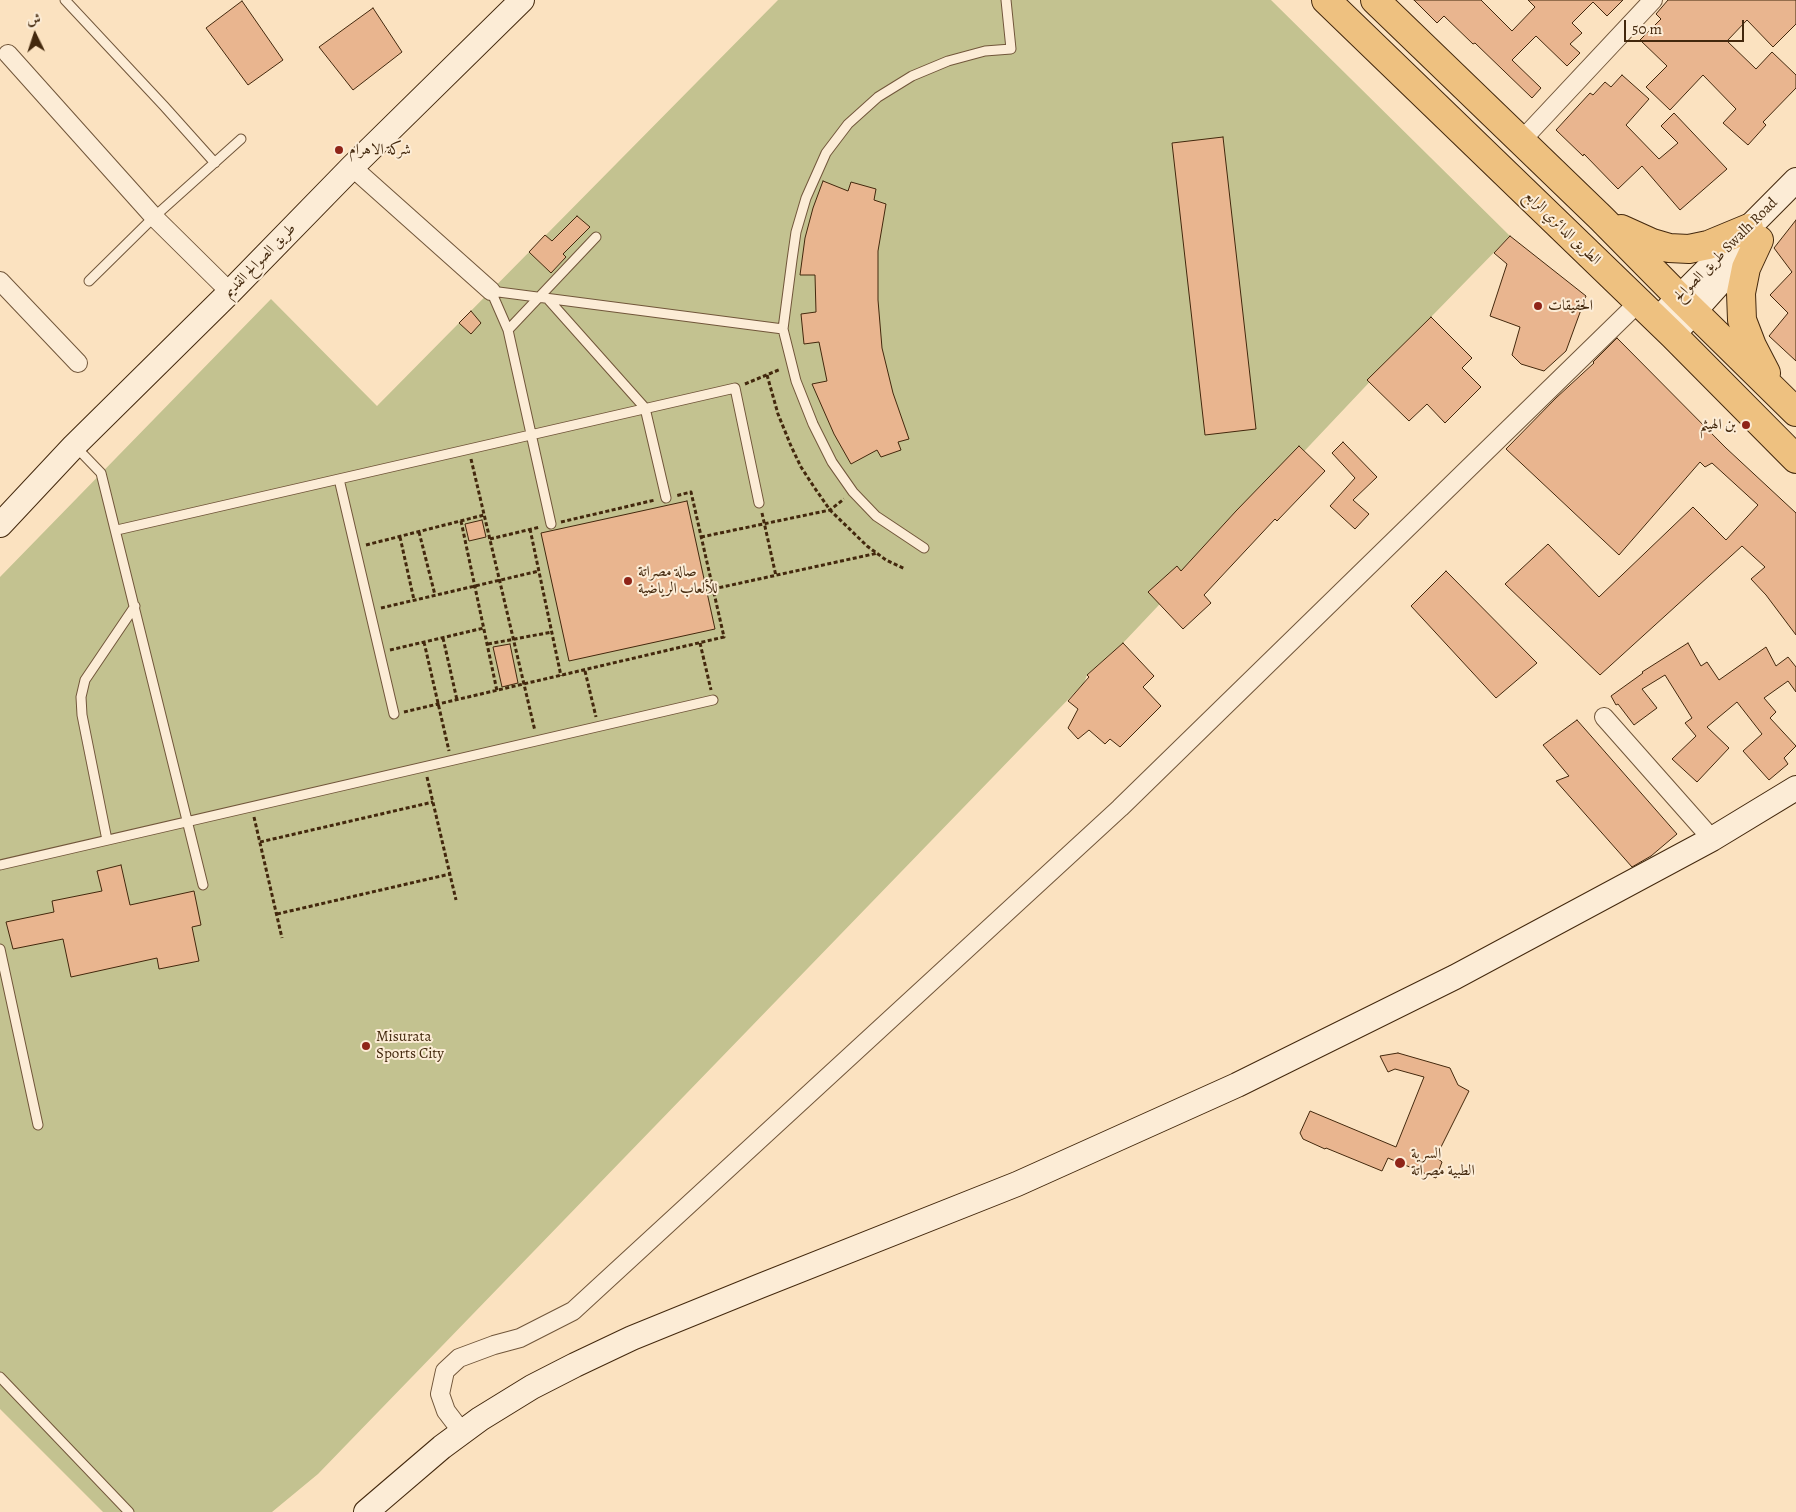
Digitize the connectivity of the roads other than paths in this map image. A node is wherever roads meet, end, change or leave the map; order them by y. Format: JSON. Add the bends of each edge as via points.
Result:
{"nodes":[{"id":1,"x":65,"y":0,"type":"edge"},
{"id":2,"x":522,"y":0,"type":"edge"},
{"id":3,"x":1006,"y":0,"type":"edge"},
{"id":4,"x":1326,"y":0,"type":"edge"},
{"id":5,"x":1375,"y":0,"type":"edge"},
{"id":6,"x":1653,"y":0,"type":"edge"},
{"id":7,"x":8,"y":54,"type":"dead end"},
{"id":8,"x":241,"y":139,"type":"dead end"},
{"id":9,"x":1521,"y":142,"type":"junction"},
{"id":10,"x":215,"y":162,"type":"junction"},
{"id":11,"x":352,"y":167,"type":"junction"},
{"id":12,"x":1796,"y":180,"type":"edge"},
{"id":13,"x":1796,"y":196,"type":"edge"},
{"id":14,"x":154,"y":217,"type":"junction"},
{"id":15,"x":1601,"y":218,"type":"junction"},
{"id":16,"x":1754,"y":234,"type":"junction"},
{"id":17,"x":596,"y":237,"type":"dead end"},
{"id":18,"x":0,"y":281,"type":"edge"},
{"id":19,"x":88,"y":281,"type":"dead end"},
{"id":20,"x":491,"y":291,"type":"junction"},
{"id":21,"x":230,"y":292,"type":"junction"},
{"id":22,"x":544,"y":298,"type":"junction"},
{"id":23,"x":1687,"y":305,"type":"junction"},
{"id":24,"x":1656,"y":319,"type":"junction"},
{"id":25,"x":783,"y":329,"type":"junction"},
{"id":26,"x":508,"y":330,"type":"junction"},
{"id":27,"x":78,"y":362,"type":"dead end"},
{"id":28,"x":645,"y":408,"type":"junction"},
{"id":29,"x":1796,"y":412,"type":"edge"},
{"id":30,"x":532,"y":434,"type":"junction"},
{"id":31,"x":74,"y":446,"type":"junction"},
{"id":32,"x":1796,"y":459,"type":"edge"},
{"id":33,"x":339,"y":479,"type":"junction"},
{"id":34,"x":666,"y":498,"type":"road end"},
{"id":35,"x":760,"y":503,"type":"road end"},
{"id":36,"x":551,"y":524,"type":"road end"},
{"id":37,"x":0,"y":525,"type":"edge"},
{"id":38,"x":116,"y":530,"type":"junction"},
{"id":39,"x":924,"y":548,"type":"dead end"},
{"id":40,"x":135,"y":606,"type":"junction"},
{"id":41,"x":713,"y":700,"type":"road end"},
{"id":42,"x":394,"y":714,"type":"road end"},
{"id":43,"x":1604,"y":717,"type":"dead end"},
{"id":44,"x":1796,"y":788,"type":"edge"},
{"id":45,"x":186,"y":822,"type":"junction"},
{"id":46,"x":1712,"y":839,"type":"junction"},
{"id":47,"x":107,"y":840,"type":"junction"},
{"id":48,"x":0,"y":865,"type":"edge"},
{"id":49,"x":203,"y":885,"type":"dead end"},
{"id":50,"x":0,"y":949,"type":"edge"},
{"id":51,"x":38,"y":1125,"type":"dead end"},
{"id":52,"x":0,"y":1377,"type":"edge"},
{"id":53,"x":462,"y":1432,"type":"junction"},
{"id":54,"x":373,"y":1510,"type":"edge"},
{"id":55,"x":130,"y":1512,"type":"edge"}],
"edges":[{"from":1,"to":10,"type":"lane"},
{"from":2,"to":11,"type":"street","name":"طريق الصوالح القديم"},
{"from":3,"to":25,"type":"lane","via":[[1011,48],[948,61],[912,76],[878,97],[848,124],[826,153],[806,198],[796,232]]},
{"from":4,"to":24,"type":"main road","name":"الطريق الدائري الرابع"},
{"from":5,"to":9,"type":"main road"},
{"from":6,"to":9,"type":"street"},
{"from":7,"to":14,"type":"street"},
{"from":8,"to":10,"type":"lane"},
{"from":9,"to":15,"type":"main road"},
{"from":10,"to":14,"type":"lane"},
{"from":11,"to":20,"type":"street"},
{"from":11,"to":21,"type":"street","name":"طريق الصوالح القديم"},
{"from":12,"to":16,"type":"street","name":"طريق الصوالح Swalh Road"},
{"from":13,"to":16,"type":"street","name":"طريق الصوالح Swalh Road"},
{"from":14,"to":19,"type":"lane"},
{"from":14,"to":21,"type":"street"},
{"from":15,"to":16,"type":"main road","via":[[1633,235],[1669,248],[1708,245]]},
{"from":15,"to":23,"type":"main road"},
{"from":16,"to":23,"type":"street","name":"طريق الصوالح Swalh Road"},
{"from":16,"to":29,"type":"main road","via":[[1741,293],[1742,320],[1769,377]]},
{"from":17,"to":22,"type":"lane"},
{"from":18,"to":27,"type":"street"},
{"from":20,"to":22,"type":"lane"},
{"from":20,"to":26,"type":"lane"},
{"from":21,"to":31,"type":"street","name":"طريق الصوالح القديم"},
{"from":22,"to":25,"type":"lane"},
{"from":22,"to":26,"type":"lane"},
{"from":22,"to":28,"type":"lane"},
{"from":23,"to":24,"type":"street","name":"طريق الصوالح Swalh Road"},
{"from":23,"to":29,"type":"main road"},
{"from":24,"to":32,"type":"main road","name":"الطريق الدائري الرابع"},
{"from":24,"to":53,"type":"street","via":[[572,1311],[520,1338],[459,1358],[445,1372],[440,1394],[446,1410]]},
{"from":25,"to":39,"type":"lane","via":[[796,381],[832,462],[853,492],[876,516]]},
{"from":26,"to":30,"type":"lane"},
{"from":28,"to":30,"type":"lane"},
{"from":28,"to":34,"type":"lane"},
{"from":28,"to":35,"type":"lane","via":[[735,388]]},
{"from":30,"to":33,"type":"lane"},
{"from":30,"to":36,"type":"lane"},
{"from":31,"to":37,"type":"street","name":"طريق الصوالح القديم"},
{"from":31,"to":38,"type":"lane","via":[[101,473]]},
{"from":33,"to":38,"type":"lane"},
{"from":33,"to":42,"type":"lane"},
{"from":38,"to":40,"type":"lane"},
{"from":40,"to":45,"type":"lane"},
{"from":40,"to":47,"type":"lane","via":[[85,680],[81,697]]},
{"from":41,"to":45,"type":"lane"},
{"from":43,"to":46,"type":"street"},
{"from":44,"to":46,"type":"street"},
{"from":45,"to":47,"type":"lane"},
{"from":45,"to":49,"type":"lane"},
{"from":46,"to":53,"type":"street","via":[[1455,977],[1237,1085],[1017,1184],[632,1338],[532,1387]]},
{"from":47,"to":48,"type":"lane"},
{"from":50,"to":51,"type":"lane"},
{"from":52,"to":55,"type":"lane"},
{"from":53,"to":54,"type":"street"}]}
